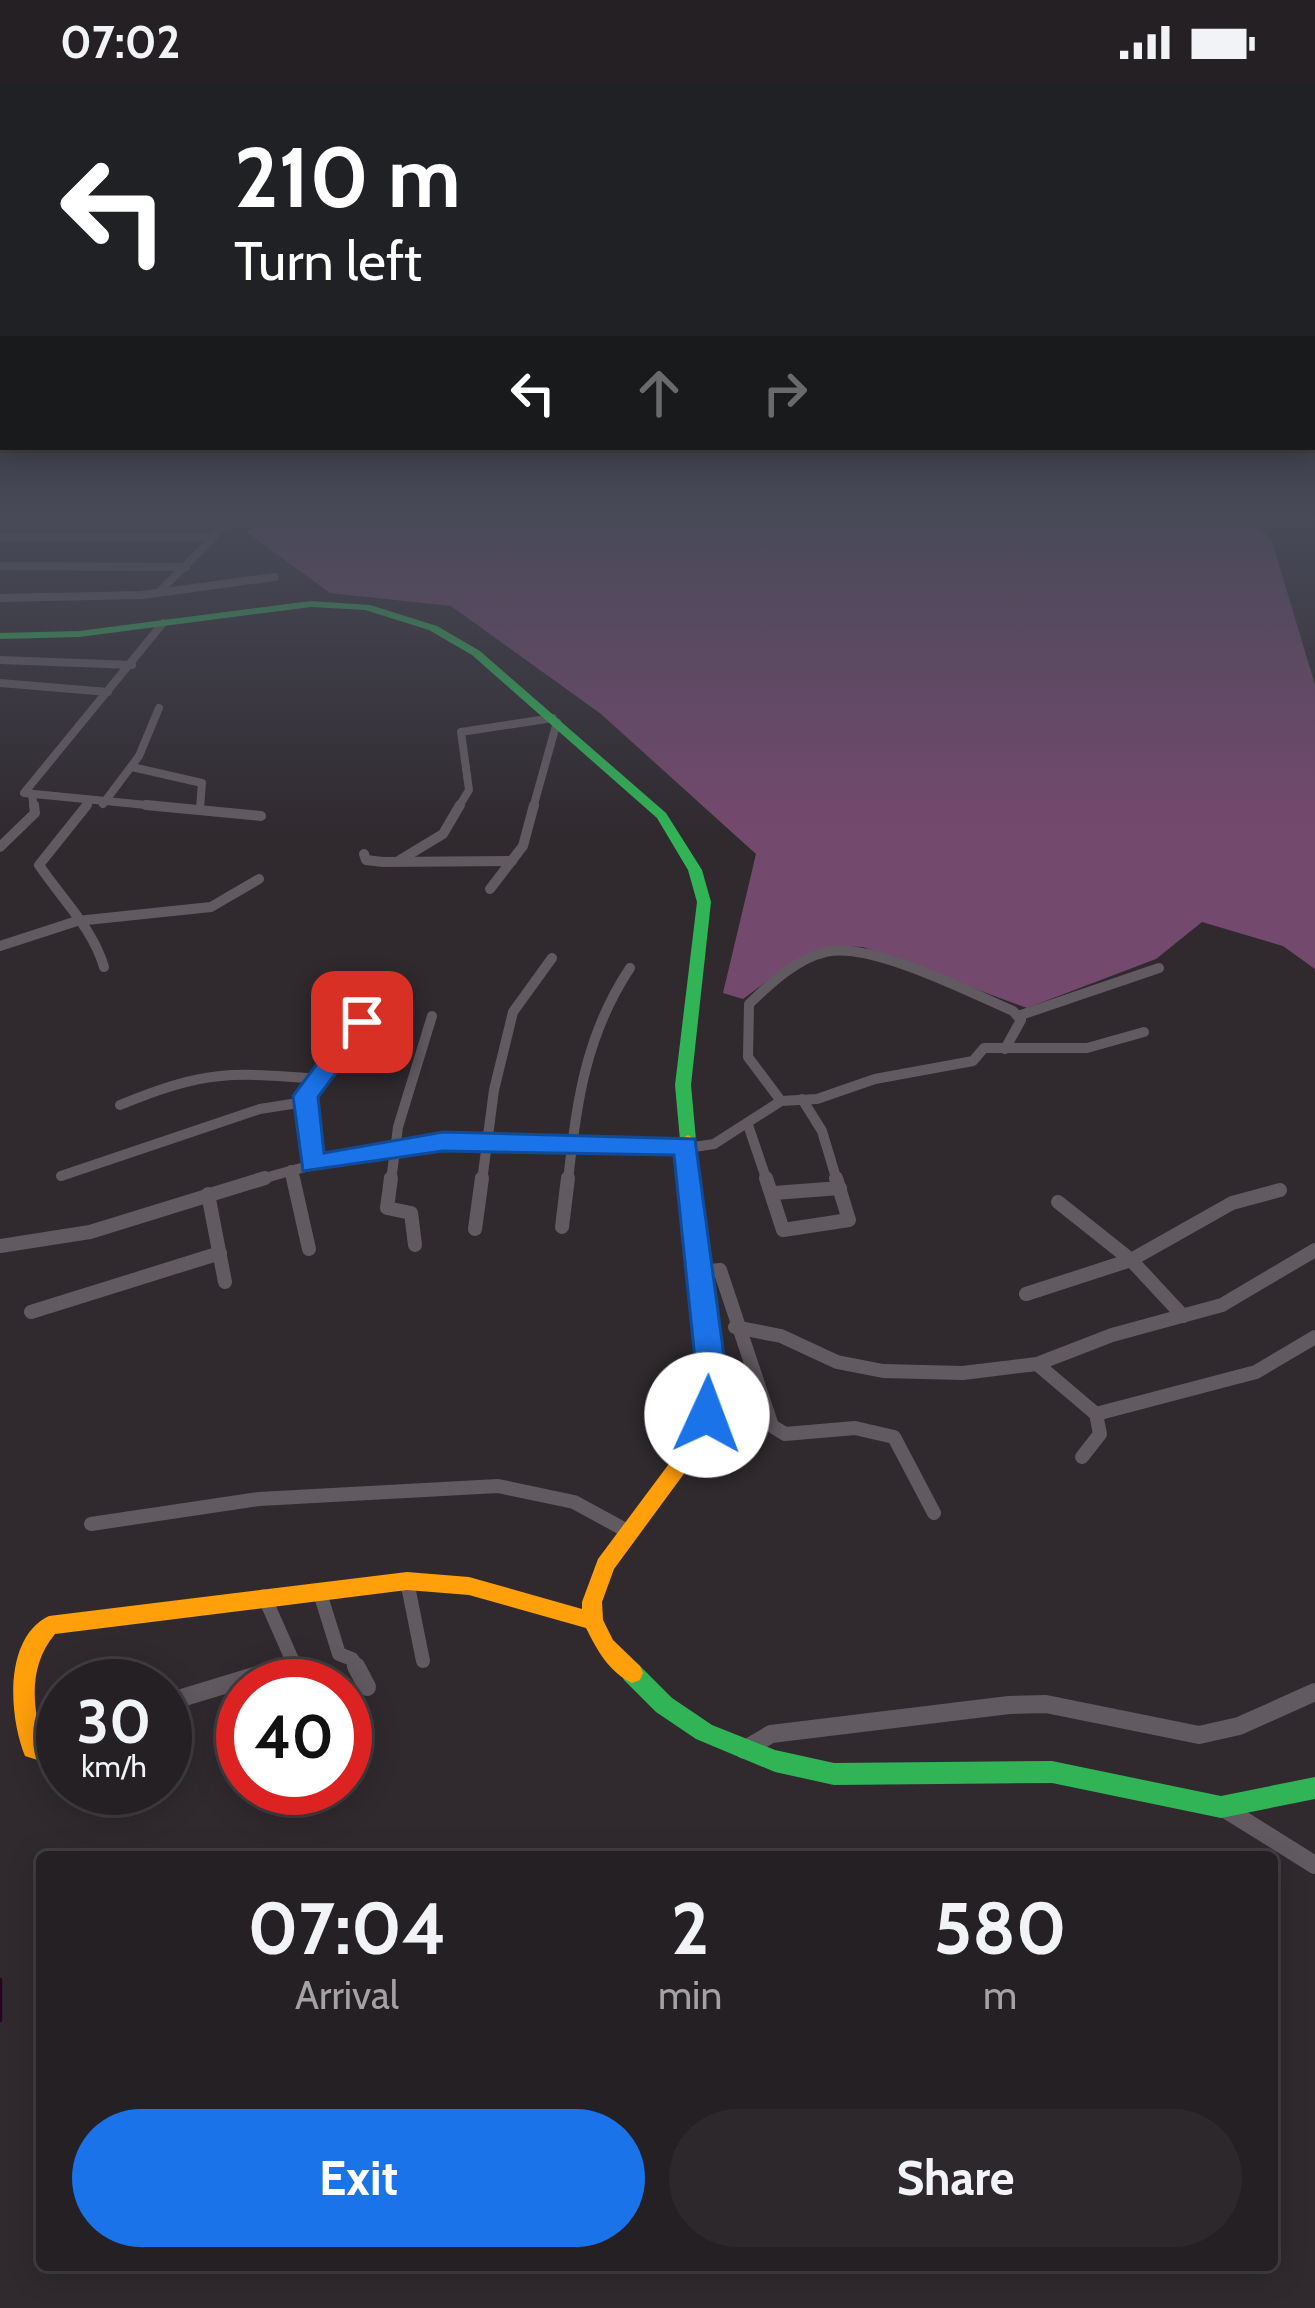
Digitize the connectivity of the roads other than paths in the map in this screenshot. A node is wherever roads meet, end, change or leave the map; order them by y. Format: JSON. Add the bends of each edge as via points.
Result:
{"nodes":[{"id":1,"x":142,"y":626,"type":"edge"},
{"id":2,"x":161,"y":626,"type":"edge"},
{"id":3,"x":422,"y":626,"type":"edge"},
{"id":4,"x":0,"y":636,"type":"edge"},
{"id":5,"x":0,"y":660,"type":"edge"},
{"id":6,"x":132,"y":665,"type":"junction"},
{"id":7,"x":0,"y":683,"type":"edge"},
{"id":8,"x":108,"y":692,"type":"junction"},
{"id":9,"x":159,"y":708,"type":"dead end"},
{"id":10,"x":555,"y":720,"type":"junction"},
{"id":11,"x":132,"y":767,"type":"junction"},
{"id":12,"x":32,"y":795,"type":"junction"},
{"id":13,"x":88,"y":802,"type":"junction"},
{"id":14,"x":103,"y":804,"type":"junction"},
{"id":15,"x":200,"y":809,"type":"junction"},
{"id":16,"x":261,"y":816,"type":"dead end"},
{"id":17,"x":0,"y":847,"type":"edge"},
{"id":18,"x":364,"y":854,"type":"dead end"},
{"id":19,"x":400,"y":860,"type":"junction"},
{"id":20,"x":512,"y":861,"type":"junction"},
{"id":21,"x":259,"y":879,"type":"dead end"},
{"id":22,"x":490,"y":889,"type":"dead end"},
{"id":23,"x":75,"y":918,"type":"junction"},
{"id":24,"x":0,"y":946,"type":"edge"},
{"id":25,"x":552,"y":958,"type":"dead end"},
{"id":26,"x":104,"y":967,"type":"dead end"},
{"id":27,"x":630,"y":968,"type":"dead end"},
{"id":28,"x":1159,"y":968,"type":"dead end"},
{"id":29,"x":432,"y":1016,"type":"dead end"},
{"id":30,"x":1018,"y":1016,"type":"junction"},
{"id":31,"x":362,"y":1022,"type":"dead end"},
{"id":32,"x":1144,"y":1032,"type":"dead end"},
{"id":33,"x":1005,"y":1049,"type":"junction"},
{"id":34,"x":320,"y":1079,"type":"junction"},
{"id":35,"x":802,"y":1099,"type":"junction"},
{"id":36,"x":781,"y":1101,"type":"junction"},
{"id":37,"x":304,"y":1102,"type":"junction"},
{"id":38,"x":120,"y":1105,"type":"dead end"},
{"id":39,"x":748,"y":1125,"type":"junction"},
{"id":40,"x":488,"y":1141,"type":"junction"},
{"id":41,"x":574,"y":1144,"type":"junction"},
{"id":42,"x":398,"y":1146,"type":"junction"},
{"id":43,"x":687,"y":1147,"type":"junction"},
{"id":44,"x":312,"y":1165,"type":"junction"},
{"id":45,"x":291,"y":1170,"type":"junction"},
{"id":46,"x":61,"y":1176,"type":"dead end"},
{"id":47,"x":840,"y":1189,"type":"junction"},
{"id":48,"x":1280,"y":1190,"type":"dead end"},
{"id":49,"x":774,"y":1192,"type":"junction"},
{"id":50,"x":208,"y":1194,"type":"junction"},
{"id":51,"x":1058,"y":1202,"type":"dead end"},
{"id":52,"x":562,"y":1227,"type":"dead end"},
{"id":53,"x":475,"y":1229,"type":"dead end"},
{"id":54,"x":416,"y":1245,"type":"dead end"},
{"id":55,"x":0,"y":1246,"type":"edge"},
{"id":56,"x":309,"y":1249,"type":"dead end"},
{"id":57,"x":1315,"y":1250,"type":"edge"},
{"id":58,"x":220,"y":1253,"type":"junction"},
{"id":59,"x":1131,"y":1260,"type":"junction"},
{"id":60,"x":699,"y":1272,"type":"junction"},
{"id":61,"x":225,"y":1282,"type":"dead end"},
{"id":62,"x":1026,"y":1294,"type":"dead end"},
{"id":63,"x":31,"y":1312,"type":"dead end"},
{"id":64,"x":1183,"y":1316,"type":"junction"},
{"id":65,"x":735,"y":1327,"type":"junction"},
{"id":66,"x":1315,"y":1337,"type":"edge"},
{"id":67,"x":1037,"y":1364,"type":"junction"},
{"id":68,"x":1096,"y":1414,"type":"junction"},
{"id":69,"x":1082,"y":1457,"type":"dead end"},
{"id":70,"x":934,"y":1513,"type":"dead end"},
{"id":71,"x":91,"y":1524,"type":"dead end"},
{"id":72,"x":629,"y":1532,"type":"junction"},
{"id":73,"x":407,"y":1581,"type":"junction"},
{"id":74,"x":318,"y":1589,"type":"junction"},
{"id":75,"x":263,"y":1594,"type":"junction"},
{"id":76,"x":593,"y":1622,"type":"junction"},
{"id":77,"x":352,"y":1659,"type":"edge"},
{"id":78,"x":423,"y":1661,"type":"dead end"},
{"id":79,"x":1315,"y":1692,"type":"edge"},
{"id":80,"x":192,"y":1695,"type":"edge"},
{"id":81,"x":36,"y":1750,"type":"edge"},
{"id":82,"x":744,"y":1750,"type":"junction"},
{"id":83,"x":1315,"y":1788,"type":"edge"},
{"id":84,"x":1221,"y":1807,"type":"junction"},
{"id":85,"x":1315,"y":1865,"type":"edge"}],
"edges":[{"from":1,"to":4,"type":"street"},
{"from":2,"to":6,"type":"street"},
{"from":3,"to":10,"type":"street","via":[[476,653]]},
{"from":5,"to":6,"type":"street"},
{"from":6,"to":8,"type":"street"},
{"from":7,"to":8,"type":"street"},
{"from":8,"to":12,"type":"street","via":[[23,792]]},
{"from":9,"to":11,"type":"street"},
{"from":10,"to":19,"type":"street","via":[[460,732],[469,790],[443,834]]},
{"from":10,"to":20,"type":"street","via":[[524,846]]},
{"from":10,"to":43,"type":"street","via":[[662,816],[700,884],[697,982],[684,1056]]},
{"from":11,"to":14,"type":"street"},
{"from":11,"to":15,"type":"street","via":[[202,783]]},
{"from":12,"to":13,"type":"street"},
{"from":12,"to":17,"type":"street","via":[[35,813]]},
{"from":13,"to":14,"type":"street"},
{"from":13,"to":23,"type":"street","via":[[39,866]]},
{"from":14,"to":15,"type":"street"},
{"from":15,"to":16,"type":"street"},
{"from":18,"to":19,"type":"street"},
{"from":19,"to":20,"type":"street"},
{"from":20,"to":22,"type":"street"},
{"from":21,"to":23,"type":"street","via":[[214,907]]},
{"from":23,"to":24,"type":"street"},
{"from":23,"to":26,"type":"street","via":[[96,938]]},
{"from":25,"to":40,"type":"street","via":[[513,1012]]},
{"from":27,"to":41,"type":"street","via":[[603,1004],[586,1054]]},
{"from":28,"to":30,"type":"street"},
{"from":29,"to":42,"type":"street"},
{"from":30,"to":33,"type":"street"},
{"from":30,"to":36,"type":"street","via":[[937,978],[837,950],[817,956],[749,1004],[748,1057]]},
{"from":31,"to":34,"type":"street"},
{"from":32,"to":33,"type":"street","via":[[1087,1048]]},
{"from":33,"to":35,"type":"street"},
{"from":34,"to":37,"type":"street"},
{"from":34,"to":38,"type":"street","via":[[236,1072],[185,1078]]},
{"from":35,"to":36,"type":"street"},
{"from":35,"to":47,"type":"street"},
{"from":36,"to":39,"type":"street"},
{"from":37,"to":44,"type":"street"},
{"from":37,"to":46,"type":"street","via":[[260,1108]]},
{"from":39,"to":43,"type":"street","via":[[708,1147]]},
{"from":39,"to":49,"type":"street"},
{"from":40,"to":41,"type":"street"},
{"from":40,"to":42,"type":"street"},
{"from":40,"to":53,"type":"street"},
{"from":41,"to":43,"type":"street"},
{"from":41,"to":52,"type":"street"},
{"from":42,"to":44,"type":"street"},
{"from":42,"to":54,"type":"street","via":[[387,1210],[411,1213]]},
{"from":43,"to":60,"type":"street"},
{"from":44,"to":45,"type":"street"},
{"from":45,"to":50,"type":"street"},
{"from":45,"to":56,"type":"street"},
{"from":47,"to":49,"type":"street"},
{"from":47,"to":49,"type":"street","via":[[849,1220],[783,1230]]},
{"from":48,"to":59,"type":"street","via":[[1232,1203]]},
{"from":50,"to":55,"type":"street","via":[[59,1238]]},
{"from":50,"to":58,"type":"street"},
{"from":51,"to":59,"type":"street"},
{"from":57,"to":64,"type":"street","via":[[1233,1300]]},
{"from":58,"to":61,"type":"street"},
{"from":58,"to":63,"type":"street"},
{"from":59,"to":62,"type":"street"},
{"from":59,"to":64,"type":"street"},
{"from":60,"to":65,"type":"street","via":[[720,1270]]},
{"from":60,"to":72,"type":"street","via":[[712,1379],[707,1415],[689,1455]]},
{"from":64,"to":67,"type":"street"},
{"from":65,"to":67,"type":"street","via":[[883,1371]]},
{"from":65,"to":70,"type":"street","via":[[772,1426],[785,1434],[855,1428],[894,1437]]},
{"from":66,"to":68,"type":"street","via":[[1256,1372]]},
{"from":67,"to":68,"type":"street"},
{"from":68,"to":69,"type":"street","via":[[1100,1434]]},
{"from":71,"to":72,"type":"street","via":[[259,1499],[498,1486],[574,1502]]},
{"from":72,"to":76,"type":"street","via":[[596,1583]]},
{"from":73,"to":74,"type":"street"},
{"from":73,"to":76,"type":"street","via":[[470,1586]]},
{"from":73,"to":78,"type":"street"},
{"from":74,"to":75,"type":"street"},
{"from":74,"to":77,"type":"street","via":[[339,1654]]},
{"from":75,"to":80,"type":"street","via":[[294,1664]]},
{"from":75,"to":81,"type":"street","via":[[40,1631],[20,1713]]},
{"from":76,"to":82,"type":"street","via":[[606,1647],[664,1705]]},
{"from":79,"to":82,"type":"street","via":[[1214,1734],[1046,1704],[1010,1705],[771,1734]]},
{"from":82,"to":84,"type":"street","via":[[834,1774],[1052,1772]]},
{"from":83,"to":84,"type":"street"},
{"from":84,"to":85,"type":"street"}]}
